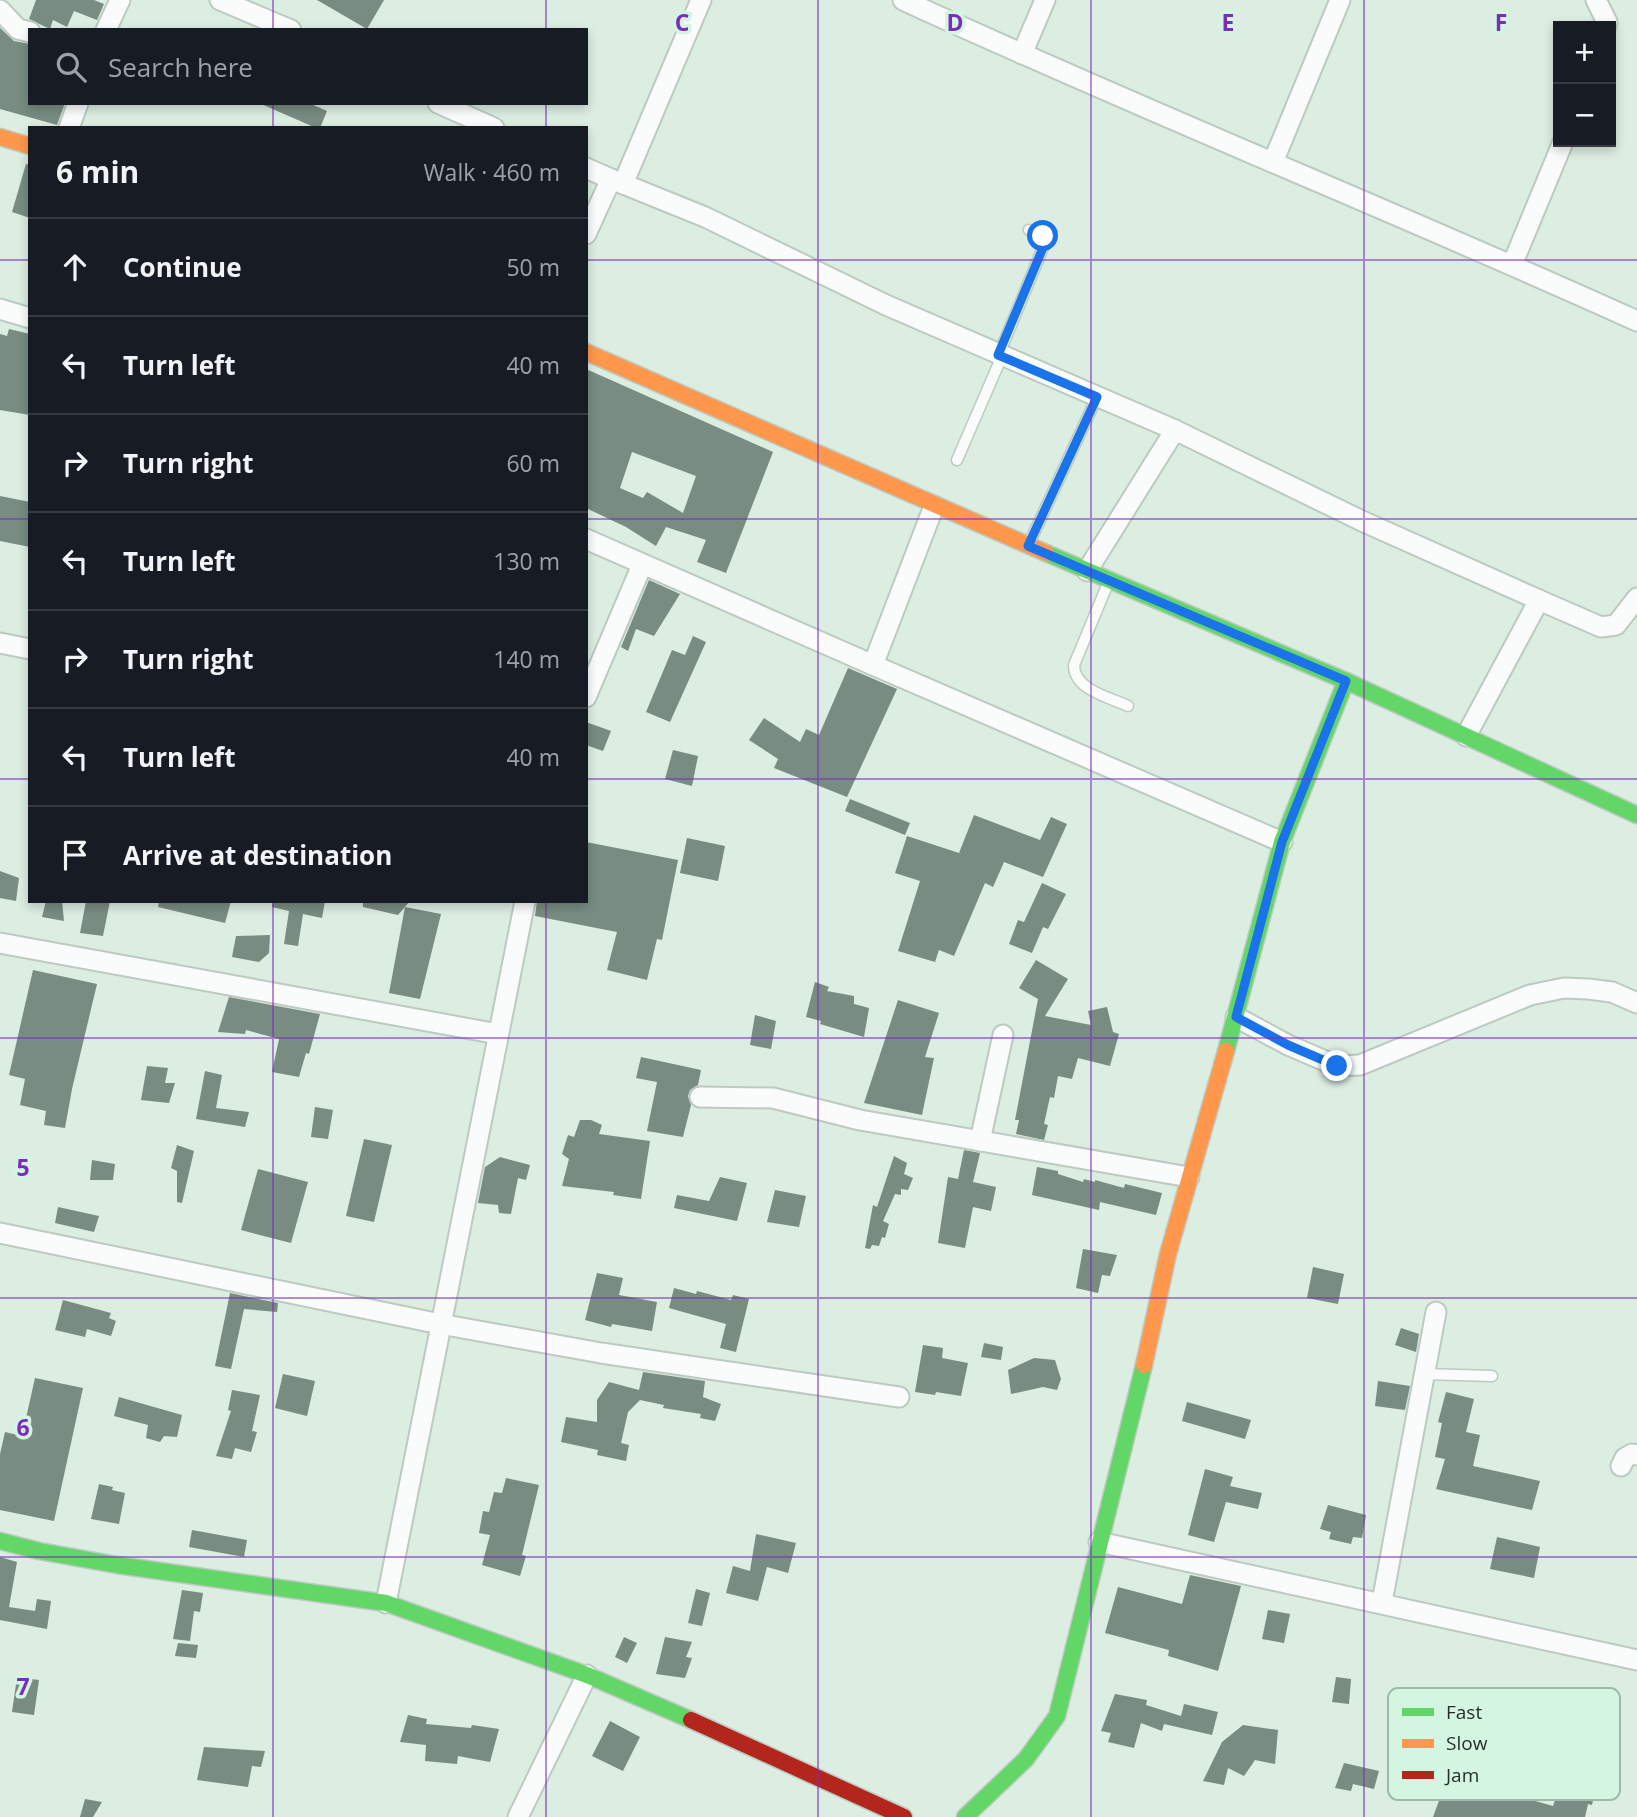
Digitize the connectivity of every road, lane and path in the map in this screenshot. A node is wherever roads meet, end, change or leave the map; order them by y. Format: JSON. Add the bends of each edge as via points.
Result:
{"nodes":[{"id":1,"x":120,"y":0,"type":"edge"},
{"id":2,"x":219,"y":0,"type":"edge"},
{"id":3,"x":701,"y":0,"type":"edge"},
{"id":4,"x":903,"y":0,"type":"edge"},
{"id":5,"x":1045,"y":0,"type":"edge"},
{"id":6,"x":1340,"y":0,"type":"edge"},
{"id":7,"x":1596,"y":0,"type":"edge"},
{"id":8,"x":0,"y":10,"type":"edge"},
{"id":9,"x":1606,"y":21,"type":"edge"},
{"id":10,"x":107,"y":28,"type":"edge"},
{"id":11,"x":285,"y":28,"type":"edge"},
{"id":12,"x":28,"y":32,"type":"edge"},
{"id":13,"x":1022,"y":54,"type":"junction"},
{"id":14,"x":442,"y":105,"type":"edge"},
{"id":15,"x":490,"y":126,"type":"edge"},
{"id":16,"x":0,"y":137,"type":"edge"},
{"id":17,"x":28,"y":145,"type":"edge"},
{"id":18,"x":1561,"y":147,"type":"edge"},
{"id":19,"x":1273,"y":162,"type":"junction"},
{"id":20,"x":588,"y":169,"type":"edge"},
{"id":21,"x":617,"y":181,"type":"junction"},
{"id":22,"x":1029,"y":230,"type":"dead end"},
{"id":23,"x":588,"y":231,"type":"edge"},
{"id":24,"x":1512,"y":265,"type":"junction"},
{"id":25,"x":0,"y":309,"type":"edge"},
{"id":26,"x":28,"y":317,"type":"edge"},
{"id":27,"x":1637,"y":321,"type":"edge"},
{"id":28,"x":588,"y":353,"type":"edge"},
{"id":29,"x":1000,"y":356,"type":"junction"},
{"id":30,"x":1097,"y":397,"type":"junction"},
{"id":31,"x":1175,"y":430,"type":"junction"},
{"id":32,"x":957,"y":460,"type":"dead end"},
{"id":33,"x":934,"y":506,"type":"junction"},
{"id":34,"x":588,"y":540,"type":"edge"},
{"id":35,"x":1028,"y":546,"type":"junction"},
{"id":36,"x":642,"y":565,"type":"junction"},
{"id":37,"x":1087,"y":571,"type":"junction"},
{"id":38,"x":1110,"y":580,"type":"junction"},
{"id":39,"x":1637,"y":598,"type":"edge"},
{"id":40,"x":1539,"y":600,"type":"junction"},
{"id":41,"x":0,"y":643,"type":"edge"},
{"id":42,"x":28,"y":649,"type":"edge"},
{"id":43,"x":873,"y":665,"type":"junction"},
{"id":44,"x":1346,"y":681,"type":"junction"},
{"id":45,"x":588,"y":692,"type":"edge"},
{"id":46,"x":1128,"y":706,"type":"dead end"},
{"id":47,"x":1466,"y":736,"type":"junction"},
{"id":48,"x":1637,"y":815,"type":"edge"},
{"id":49,"x":1282,"y":842,"type":"junction"},
{"id":50,"x":525,"y":903,"type":"edge"},
{"id":51,"x":0,"y":943,"type":"edge"},
{"id":52,"x":1637,"y":1003,"type":"edge"},
{"id":53,"x":1236,"y":1017,"type":"junction"},
{"id":54,"x":498,"y":1034,"type":"junction"},
{"id":55,"x":1003,"y":1035,"type":"dead end"},
{"id":56,"x":700,"y":1097,"type":"dead end"},
{"id":57,"x":980,"y":1141,"type":"junction"},
{"id":58,"x":1189,"y":1177,"type":"junction"},
{"id":59,"x":0,"y":1233,"type":"edge"},
{"id":60,"x":1436,"y":1312,"type":"dead end"},
{"id":61,"x":440,"y":1324,"type":"junction"},
{"id":62,"x":1424,"y":1374,"type":"junction"},
{"id":63,"x":1492,"y":1376,"type":"dead end"},
{"id":64,"x":899,"y":1397,"type":"dead end"},
{"id":65,"x":0,"y":1541,"type":"edge"},
{"id":66,"x":1099,"y":1542,"type":"junction"},
{"id":67,"x":1382,"y":1602,"type":"junction"},
{"id":68,"x":386,"y":1603,"type":"junction"},
{"id":69,"x":1637,"y":1660,"type":"edge"},
{"id":70,"x":587,"y":1675,"type":"junction"},
{"id":71,"x":517,"y":1817,"type":"edge"},
{"id":72,"x":904,"y":1817,"type":"edge"},
{"id":73,"x":965,"y":1817,"type":"edge"}],
"edges":[{"from":1,"to":10,"type":"street"},
{"from":2,"to":11,"type":"street"},
{"from":3,"to":21,"type":"street"},
{"from":4,"to":13,"type":"street"},
{"from":5,"to":13,"type":"street"},
{"from":6,"to":19,"type":"street"},
{"from":7,"to":9,"type":"street"},
{"from":8,"to":12,"type":"street","via":[[18,29]]},
{"from":13,"to":19,"type":"street"},
{"from":14,"to":15,"type":"street"},
{"from":16,"to":17,"type":"street"},
{"from":18,"to":24,"type":"street"},
{"from":19,"to":24,"type":"street"},
{"from":20,"to":21,"type":"street"},
{"from":21,"to":23,"type":"street"},
{"from":21,"to":29,"type":"street","via":[[705,217]]},
{"from":22,"to":29,"type":"lane","via":[[1043,236],[1045,243]]},
{"from":24,"to":27,"type":"street"},
{"from":25,"to":26,"type":"street"},
{"from":28,"to":33,"type":"street"},
{"from":29,"to":30,"type":"street"},
{"from":29,"to":32,"type":"lane"},
{"from":30,"to":31,"type":"street"},
{"from":30,"to":35,"type":"lane"},
{"from":31,"to":37,"type":"street"},
{"from":31,"to":40,"type":"street","via":[[1362,522]]},
{"from":33,"to":35,"type":"street"},
{"from":33,"to":43,"type":"street"},
{"from":34,"to":36,"type":"street"},
{"from":35,"to":37,"type":"street"},
{"from":36,"to":43,"type":"street"},
{"from":36,"to":45,"type":"street"},
{"from":37,"to":38,"type":"street"},
{"from":38,"to":44,"type":"street"},
{"from":38,"to":46,"type":"lane","via":[[1074,674],[1084,686]]},
{"from":39,"to":40,"type":"street","via":[[1616,625],[1601,627]]},
{"from":40,"to":47,"type":"street"},
{"from":41,"to":42,"type":"street"},
{"from":43,"to":49,"type":"street"},
{"from":44,"to":47,"type":"street"},
{"from":44,"to":49,"type":"street"},
{"from":47,"to":48,"type":"street"},
{"from":49,"to":53,"type":"street"},
{"from":50,"to":54,"type":"street"},
{"from":51,"to":54,"type":"street"},
{"from":52,"to":53,"type":"street","via":[[1612,992],[1588,989],[1530,995],[1360,1065],[1337,1066]]},
{"from":53,"to":58,"type":"street"},
{"from":54,"to":61,"type":"street"},
{"from":55,"to":57,"type":"street"},
{"from":56,"to":57,"type":"street","via":[[773,1098],[860,1120]]},
{"from":57,"to":58,"type":"street"},
{"from":58,"to":66,"type":"street"},
{"from":59,"to":61,"type":"street"},
{"from":60,"to":62,"type":"street"},
{"from":61,"to":64,"type":"street"},
{"from":61,"to":68,"type":"street"},
{"from":62,"to":63,"type":"lane"},
{"from":62,"to":67,"type":"street"},
{"from":65,"to":68,"type":"street","via":[[156,1571]]},
{"from":66,"to":67,"type":"street"},
{"from":66,"to":73,"type":"street","via":[[1057,1716],[1018,1770]]},
{"from":67,"to":69,"type":"street"},
{"from":68,"to":70,"type":"street"},
{"from":70,"to":71,"type":"street"},
{"from":70,"to":72,"type":"street"}]}
